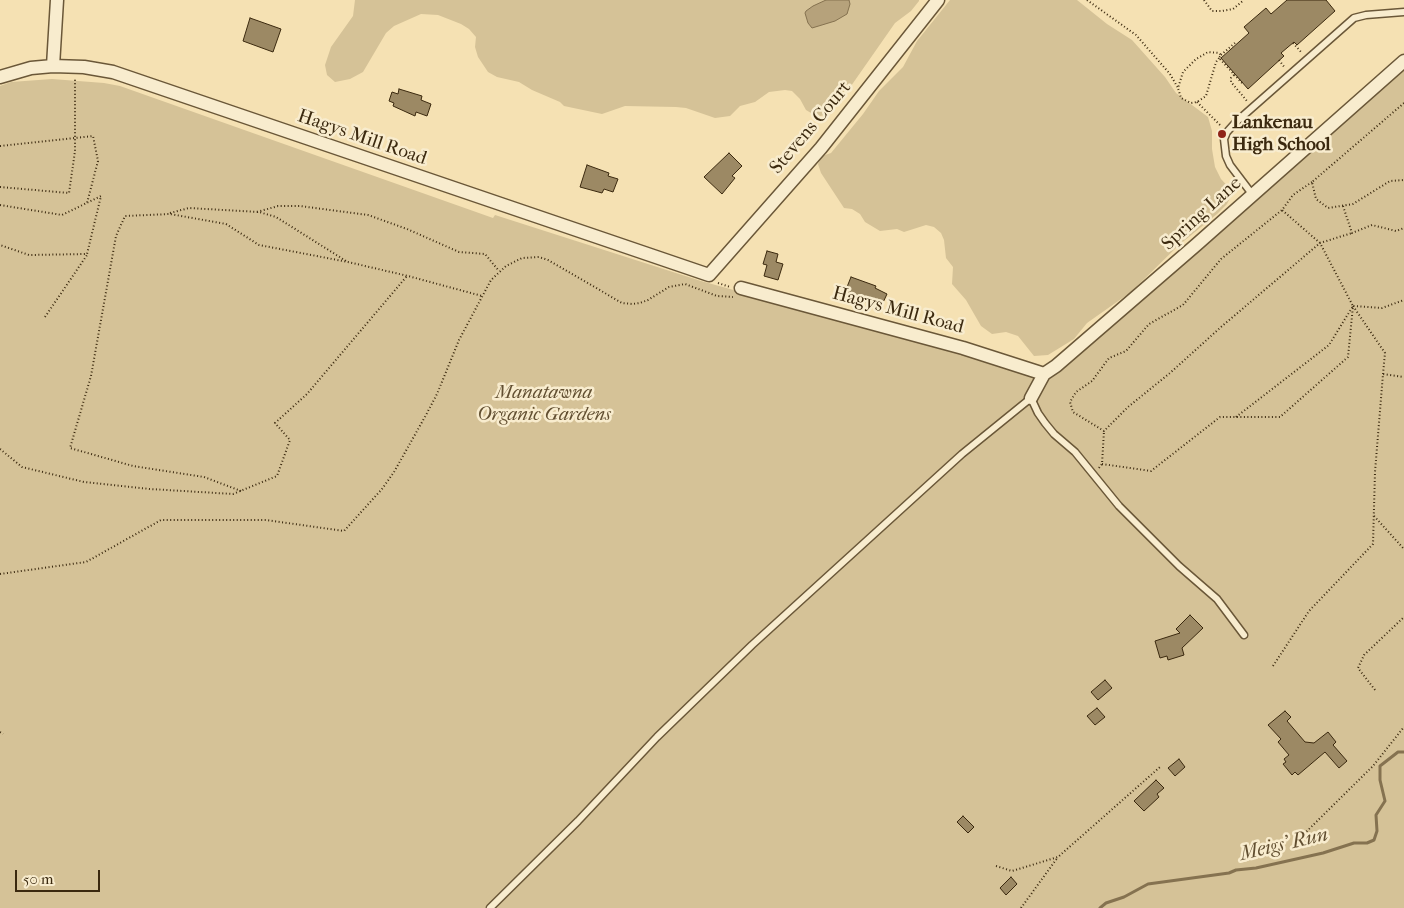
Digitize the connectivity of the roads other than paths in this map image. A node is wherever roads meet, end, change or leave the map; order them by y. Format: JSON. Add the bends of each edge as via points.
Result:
{"nodes":[{"id":1,"x":56,"y":0,"type":"edge"},
{"id":2,"x":938,"y":0,"type":"edge"},
{"id":3,"x":1404,"y":12,"type":"edge"},
{"id":4,"x":1404,"y":61,"type":"edge"},
{"id":5,"x":54,"y":66,"type":"junction"},
{"id":6,"x":0,"y":76,"type":"edge"},
{"id":7,"x":1252,"y":194,"type":"junction"},
{"id":8,"x":709,"y":275,"type":"joint"},
{"id":9,"x":745,"y":289,"type":"road end"},
{"id":10,"x":1044,"y":374,"type":"junction"},
{"id":11,"x":1031,"y":398,"type":"junction"},
{"id":12,"x":1244,"y":635,"type":"dead end"},
{"id":13,"x":490,"y":908,"type":"edge"}],
"edges":[{"from":1,"to":5,"type":"street"},
{"from":2,"to":8,"type":"street","name":"Stevens Court","via":[[821,148]]},
{"from":3,"to":7,"type":"lane","via":[[1354,18],[1227,132],[1224,140],[1226,156]]},
{"from":4,"to":7,"type":"street","name":"Spring Lane"},
{"from":5,"to":6,"type":"street","name":"Hagys Mill Road"},
{"from":5,"to":8,"type":"street","name":"Hagys Mill Road","via":[[113,72]]},
{"from":7,"to":10,"type":"street","name":"Spring Lane"},
{"from":9,"to":10,"type":"street","name":"Hagys Mill Road","via":[[963,348]]},
{"from":10,"to":11,"type":"street","name":"Spring Lane"},
{"from":11,"to":12,"type":"lane","via":[[1045,423],[1075,452],[1133,522],[1217,599]]},
{"from":11,"to":13,"type":"lane","via":[[962,454],[752,644]]}]}
